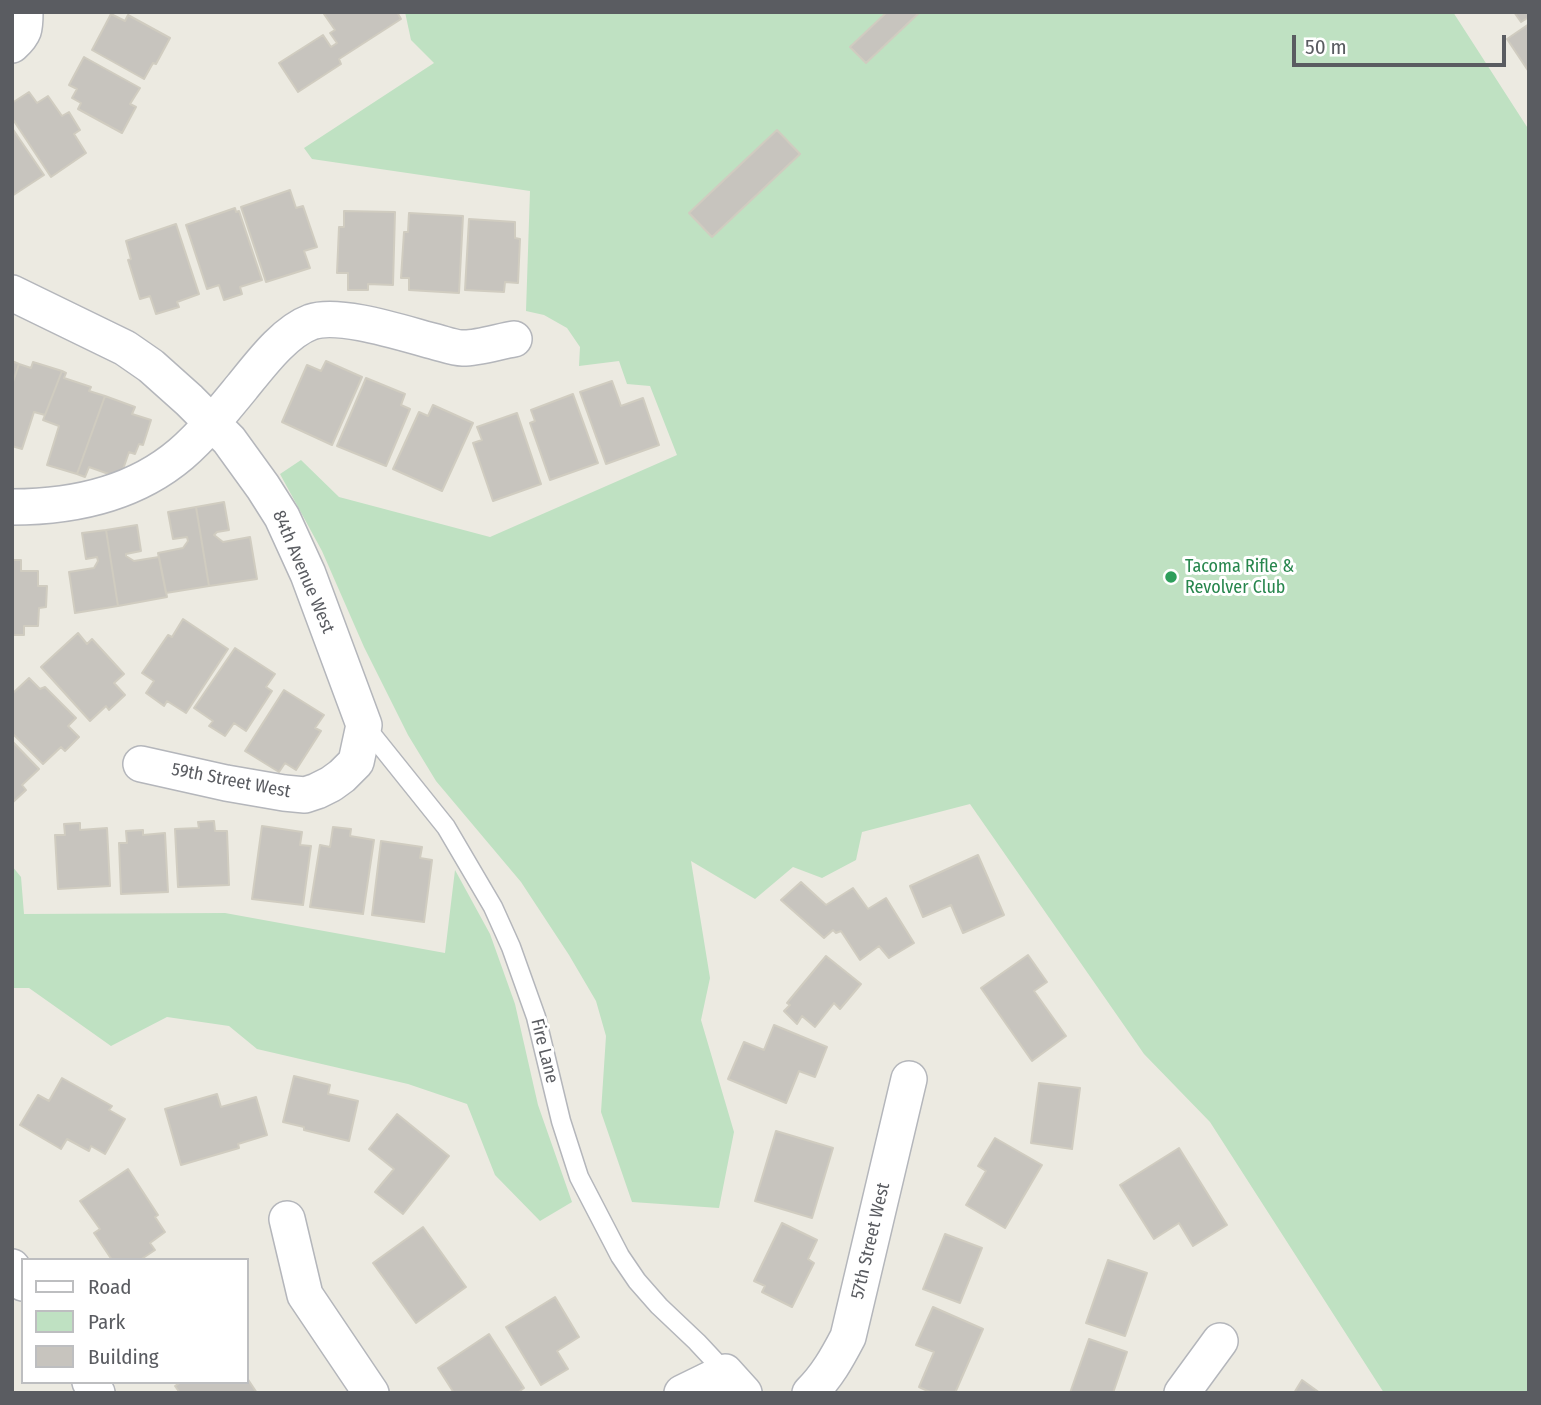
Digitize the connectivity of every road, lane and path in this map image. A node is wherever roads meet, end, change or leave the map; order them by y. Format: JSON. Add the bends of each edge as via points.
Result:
{"nodes":[{"id":1,"x":12,"y":293,"type":"edge"},
{"id":2,"x":514,"y":339,"type":"dead end"},
{"id":3,"x":212,"y":423,"type":"junction"},
{"id":4,"x":12,"y":507,"type":"edge"},
{"id":5,"x":364,"y":725,"type":"junction"},
{"id":6,"x":141,"y":764,"type":"dead end"},
{"id":7,"x":909,"y":1079,"type":"dead end"},
{"id":8,"x":287,"y":1219,"type":"dead end"},
{"id":9,"x":1220,"y":1341,"type":"dead end"},
{"id":10,"x":734,"y":1382,"type":"edge"},
{"id":11,"x":371,"y":1393,"type":"edge"},
{"id":12,"x":682,"y":1393,"type":"edge"},
{"id":13,"x":810,"y":1393,"type":"edge"},
{"id":14,"x":1182,"y":1393,"type":"edge"}],
"edges":[{"from":1,"to":3,"type":"street","name":"84th Avenue West","via":[[125,348]]},
{"from":2,"to":3,"type":"street","via":[[462,348],[334,318],[311,322],[261,363]]},
{"from":3,"to":4,"type":"street","via":[[180,454],[132,484],[86,500]]},
{"from":3,"to":5,"type":"street","name":"84th Avenue West","via":[[282,517]]},
{"from":5,"to":6,"type":"street","name":"59th Street West","via":[[356,762],[331,784],[305,795]]},
{"from":5,"to":10,"type":"lane","name":"Fire Lane","via":[[446,827],[493,907],[536,1017],[579,1177],[620,1256],[637,1281]]},
{"from":7,"to":13,"type":"street","name":"57th Street West","via":[[848,1337],[832,1367]]},
{"from":8,"to":11,"type":"street","via":[[305,1295]]},
{"from":9,"to":14,"type":"street"},
{"from":10,"to":12,"type":"street"}]}
